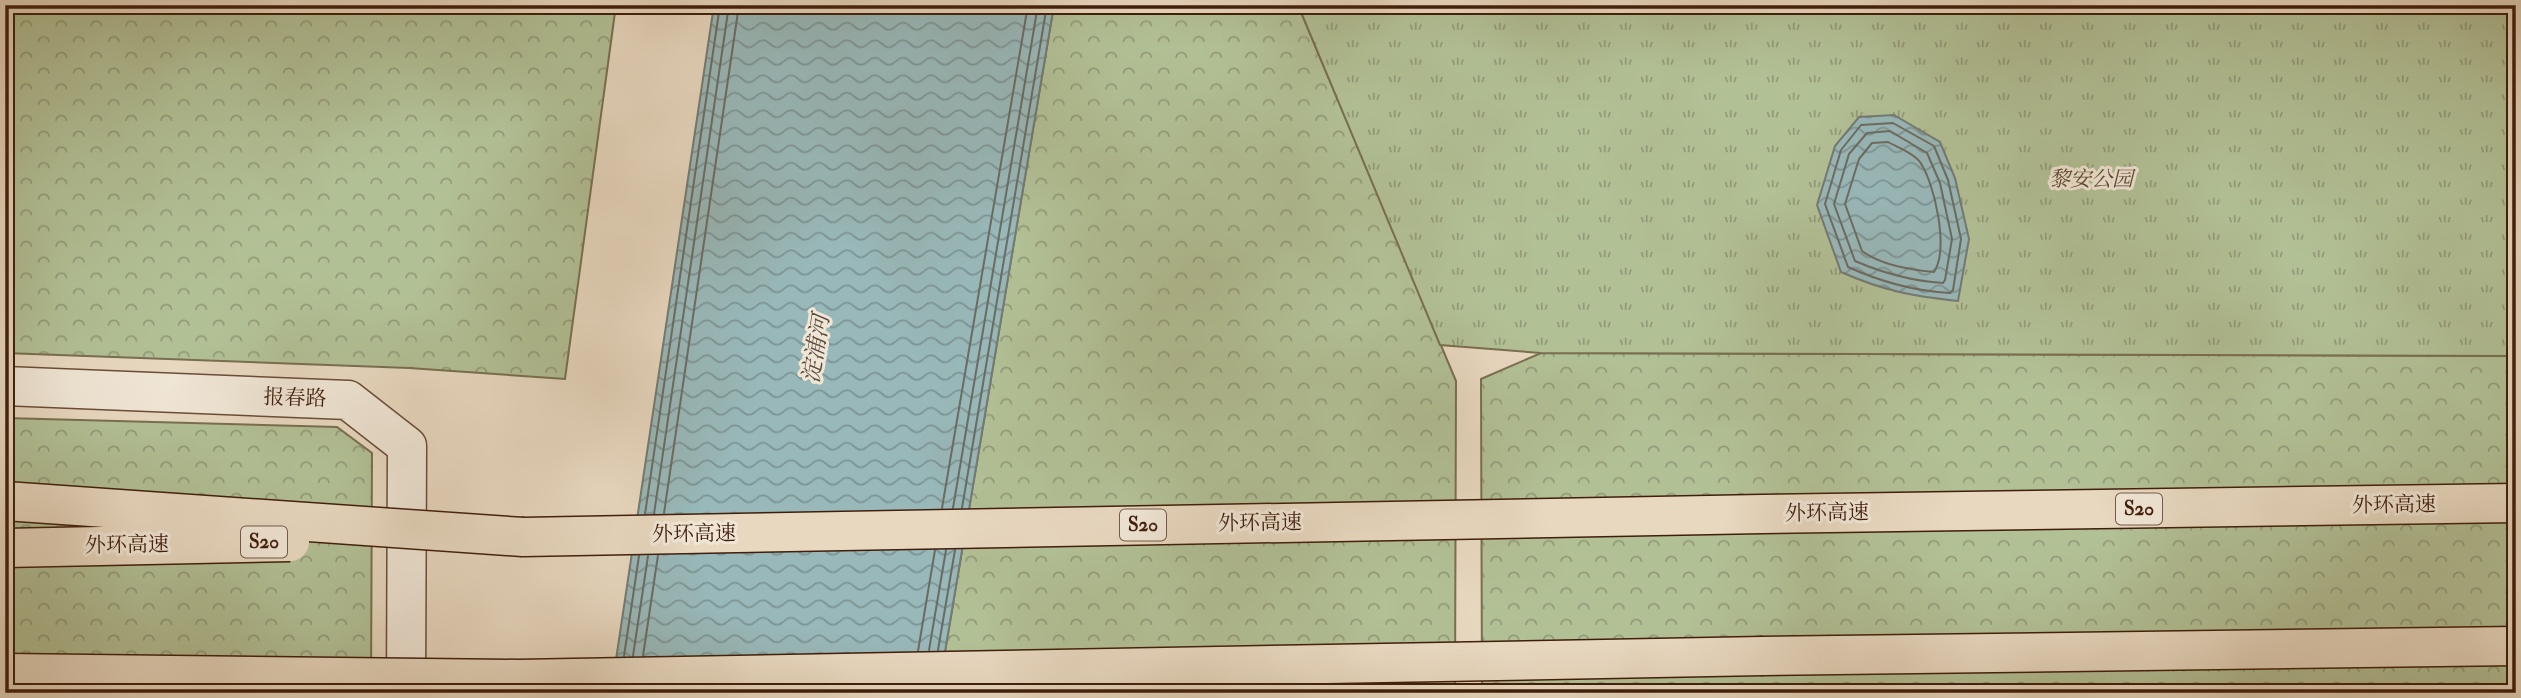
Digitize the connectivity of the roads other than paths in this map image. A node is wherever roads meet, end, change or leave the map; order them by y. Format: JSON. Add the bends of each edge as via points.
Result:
{"nodes":[{"id":1,"x":5,"y":386,"type":"edge"},
{"id":2,"x":5,"y":501,"type":"edge"},
{"id":3,"x":2516,"y":503,"type":"edge"},
{"id":4,"x":523,"y":537,"type":"junction"},
{"id":5,"x":5,"y":548,"type":"edge"},
{"id":6,"x":2516,"y":646,"type":"edge"},
{"id":7,"x":5,"y":673,"type":"edge"},
{"id":8,"x":519,"y":679,"type":"junction"},
{"id":9,"x":292,"y":693,"type":"edge"},
{"id":10,"x":406,"y":693,"type":"edge"}],
"edges":[{"from":1,"to":10,"type":"street","name":"报春路","via":[[348,400],[407,446]]},
{"from":2,"to":4,"type":"highway","bridge":true},
{"from":3,"to":4,"type":"highway","name":"外环高速","number":"S20"},
{"from":4,"to":5,"type":"highway","name":"外环高速","number":"S20","bridge":true},
{"from":6,"to":8,"type":"highway","bridge":true},
{"from":7,"to":8,"type":"highway","bridge":true},
{"from":8,"to":9,"type":"highway","bridge":true}]}
